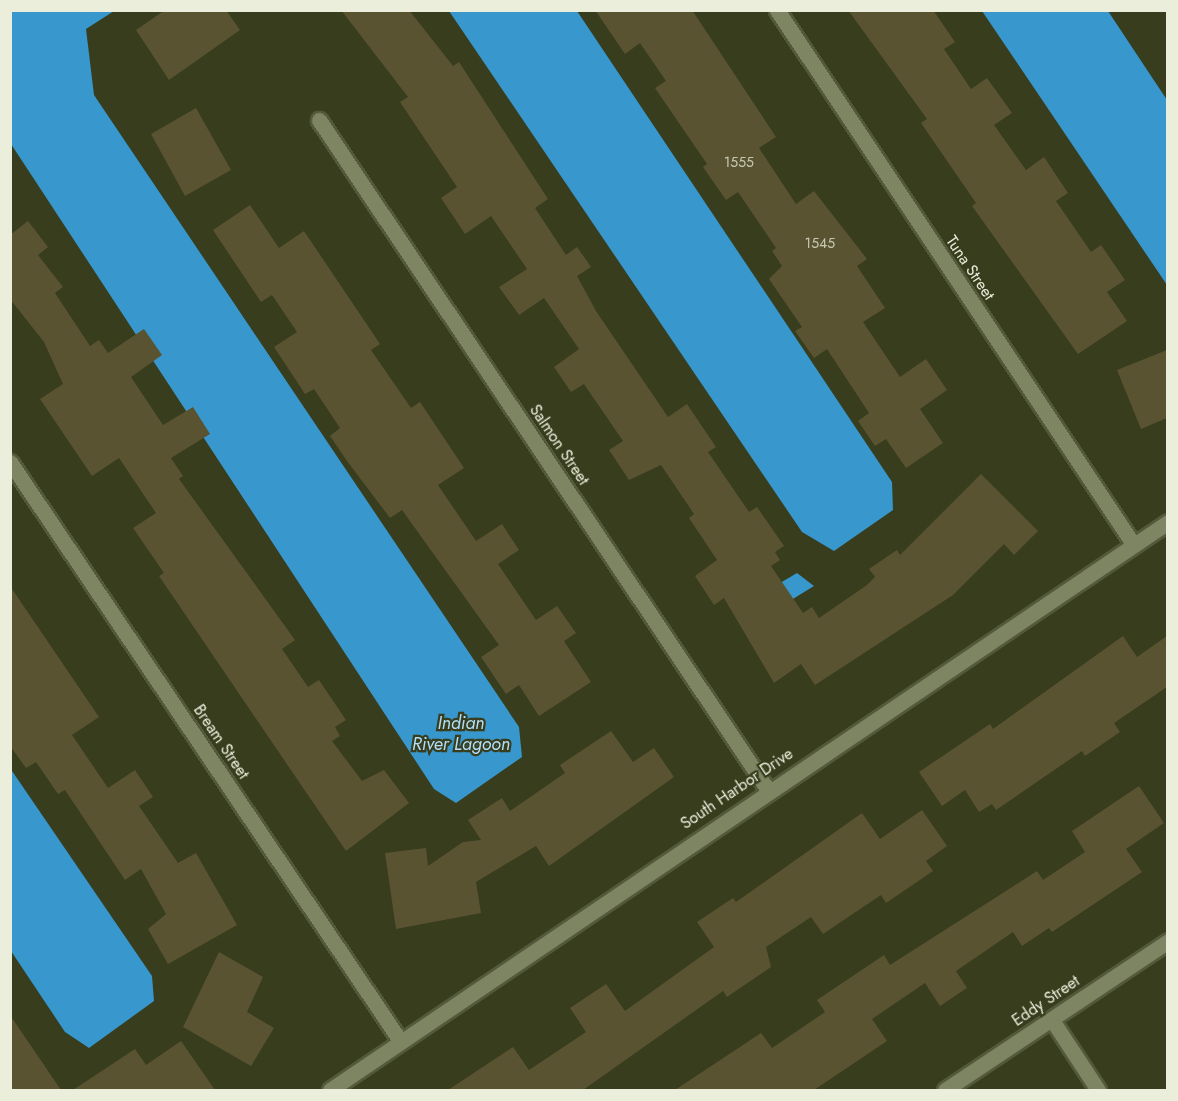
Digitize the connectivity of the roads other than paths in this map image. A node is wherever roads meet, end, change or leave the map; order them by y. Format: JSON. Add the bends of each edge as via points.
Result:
{"nodes":[{"id":1,"x":777,"y":10,"type":"edge"},
{"id":2,"x":319,"y":120,"type":"dead end"},
{"id":3,"x":10,"y":462,"type":"edge"},
{"id":4,"x":1167,"y":522,"type":"edge"},
{"id":5,"x":1134,"y":545,"type":"junction"},
{"id":6,"x":768,"y":790,"type":"junction"},
{"id":7,"x":1167,"y":941,"type":"edge"},
{"id":8,"x":1052,"y":1020,"type":"junction"},
{"id":9,"x":402,"y":1042,"type":"junction"},
{"id":10,"x":330,"y":1090,"type":"edge"},
{"id":11,"x":945,"y":1090,"type":"edge"},
{"id":12,"x":1098,"y":1090,"type":"edge"}],
"edges":[{"from":1,"to":5,"type":"street","name":"Tuna Street"},
{"from":2,"to":6,"type":"street","name":"Salmon Street"},
{"from":3,"to":9,"type":"street","name":"Bream Street"},
{"from":4,"to":5,"type":"street","name":"South Harbor Drive"},
{"from":5,"to":6,"type":"street","name":"South Harbor Drive"},
{"from":6,"to":9,"type":"street","name":"South Harbor Drive"},
{"from":7,"to":8,"type":"street","name":"Eddy Street"},
{"from":8,"to":11,"type":"street","name":"Eddy Street"},
{"from":8,"to":12,"type":"street"},
{"from":9,"to":10,"type":"street","name":"South Harbor Drive"}]}
